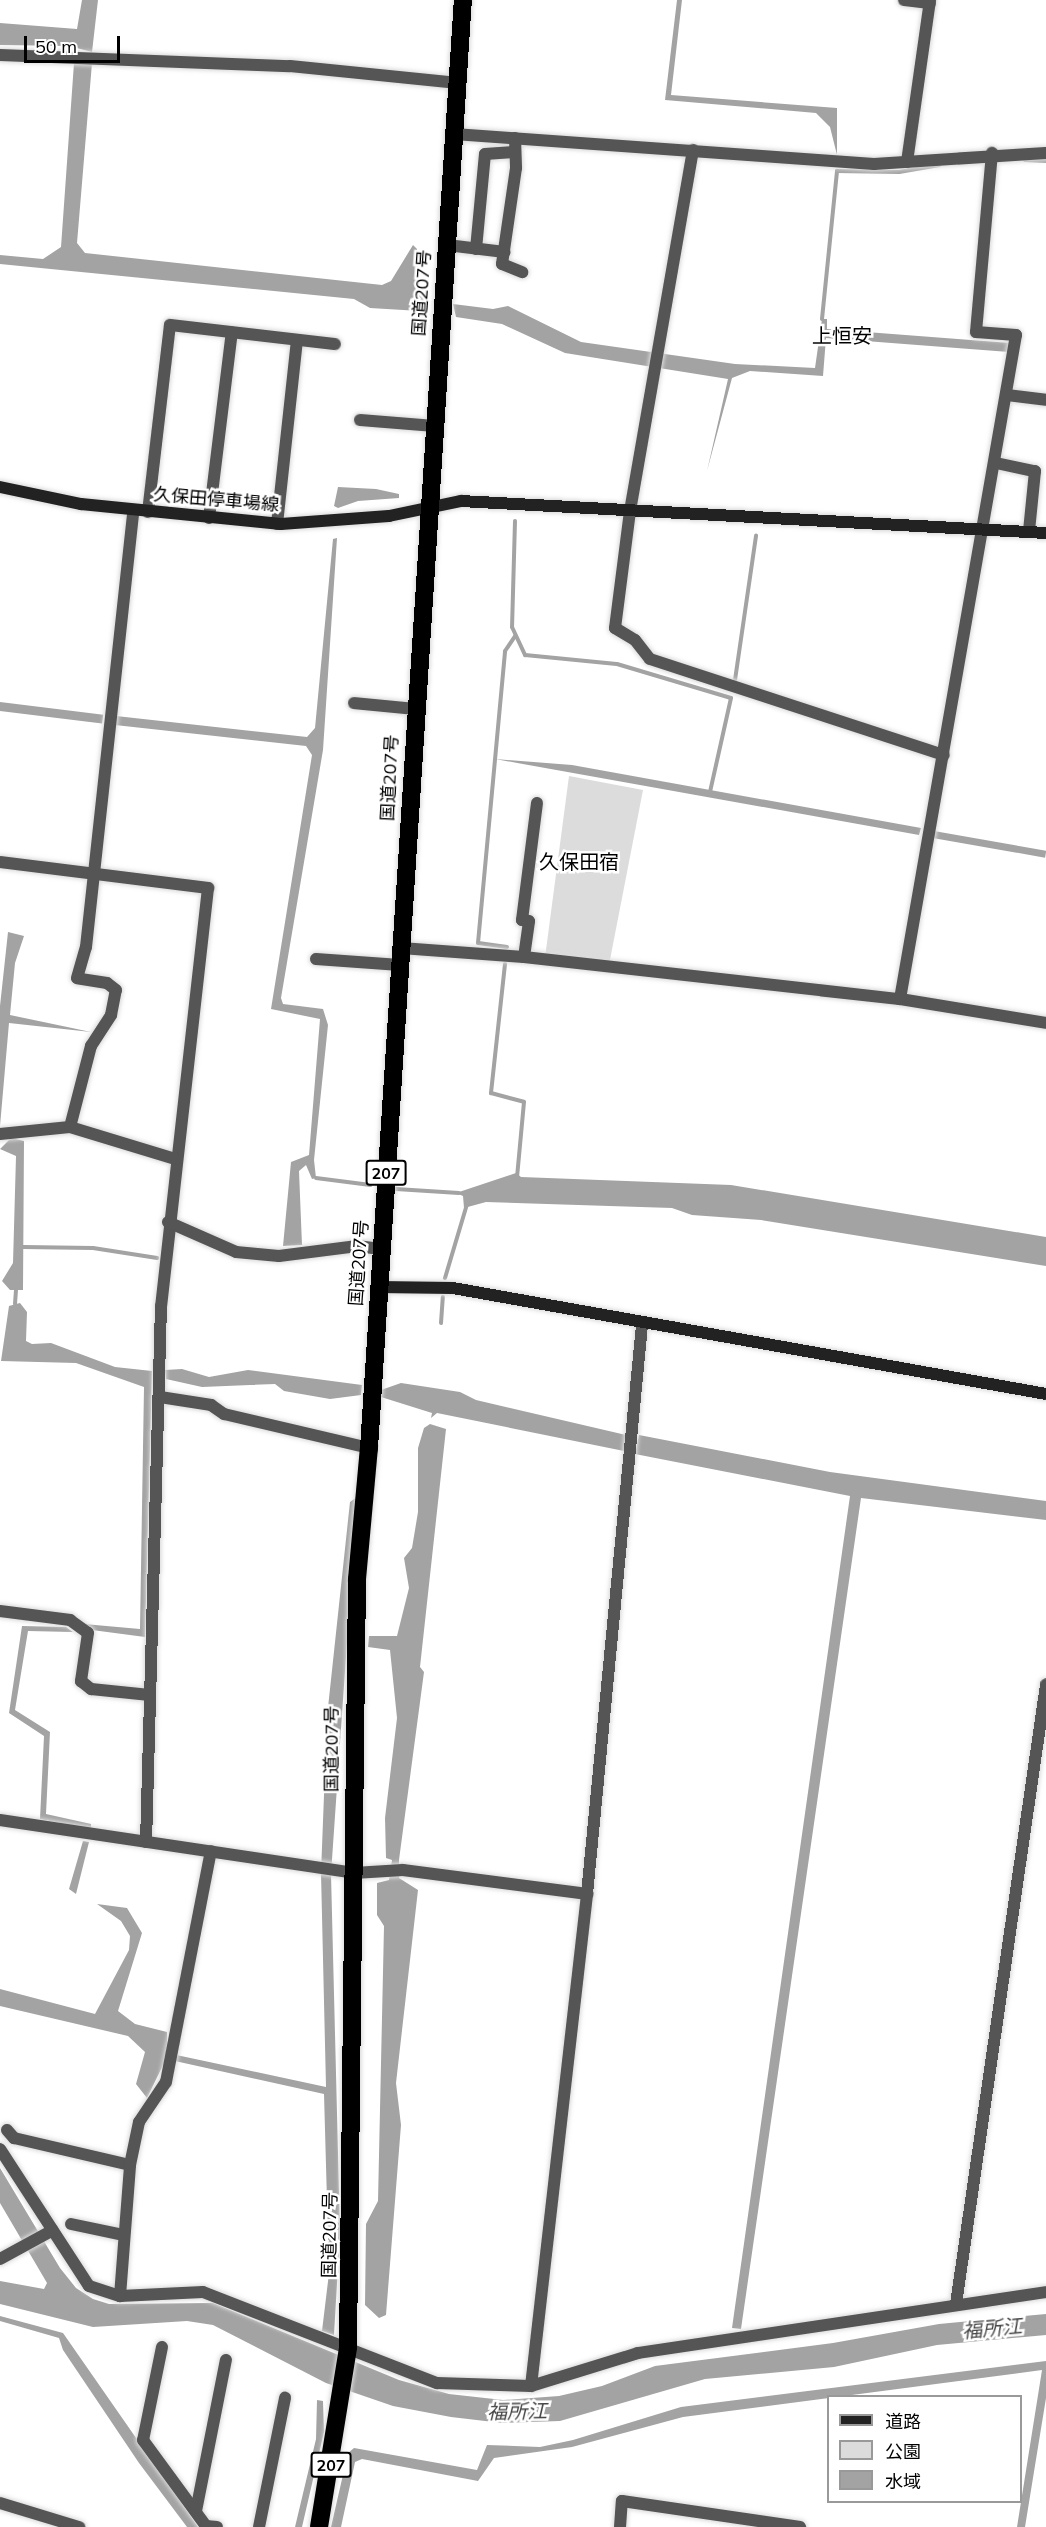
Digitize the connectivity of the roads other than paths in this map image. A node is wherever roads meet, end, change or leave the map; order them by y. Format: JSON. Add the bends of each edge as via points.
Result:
{"nodes":[{"id":1,"x":463,"y":0,"type":"edge"},
{"id":2,"x":904,"y":0,"type":"edge"},
{"id":3,"x":930,"y":2,"type":"edge"},
{"id":4,"x":0,"y":55,"type":"edge"},
{"id":5,"x":458,"y":83,"type":"junction"},
{"id":6,"x":454,"y":134,"type":"junction"},
{"id":7,"x":515,"y":138,"type":"junction"},
{"id":8,"x":693,"y":150,"type":"junction"},
{"id":9,"x":514,"y":152,"type":"junction"},
{"id":10,"x":992,"y":153,"type":"junction"},
{"id":11,"x":1046,"y":153,"type":"edge"},
{"id":12,"x":907,"y":162,"type":"junction"},
{"id":13,"x":447,"y":245,"type":"junction"},
{"id":14,"x":476,"y":249,"type":"junction"},
{"id":15,"x":505,"y":252,"type":"junction"},
{"id":16,"x":522,"y":272,"type":"dead end"},
{"id":17,"x":232,"y":332,"type":"junction"},
{"id":18,"x":297,"y":340,"type":"junction"},
{"id":19,"x":336,"y":344,"type":"dead end"},
{"id":20,"x":1007,"y":395,"type":"junction"},
{"id":21,"x":1046,"y":400,"type":"edge"},
{"id":22,"x":360,"y":420,"type":"dead end"},
{"id":23,"x":435,"y":426,"type":"junction"},
{"id":24,"x":996,"y":463,"type":"junction"},
{"id":25,"x":0,"y":487,"type":"edge"},
{"id":26,"x":430,"y":504,"type":"junction"},
{"id":27,"x":134,"y":511,"type":"junction"},
{"id":28,"x":630,"y":511,"type":"junction"},
{"id":29,"x":148,"y":512,"type":"junction"},
{"id":30,"x":209,"y":518,"type":"junction"},
{"id":31,"x":277,"y":524,"type":"junction"},
{"id":32,"x":985,"y":530,"type":"junction"},
{"id":33,"x":1029,"y":531,"type":"junction"},
{"id":34,"x":1046,"y":533,"type":"edge"},
{"id":35,"x":354,"y":703,"type":"dead end"},
{"id":36,"x":415,"y":709,"type":"junction"},
{"id":37,"x":944,"y":755,"type":"junction"},
{"id":38,"x":537,"y":802,"type":"dead end"},
{"id":39,"x":0,"y":862,"type":"edge"},
{"id":40,"x":92,"y":872,"type":"junction"},
{"id":41,"x":401,"y":957,"type":"junction"},
{"id":42,"x":524,"y":957,"type":"junction"},
{"id":43,"x":316,"y":959,"type":"dead end"},
{"id":44,"x":900,"y":999,"type":"junction"},
{"id":45,"x":1046,"y":1023,"type":"edge"},
{"id":46,"x":70,"y":1127,"type":"junction"},
{"id":47,"x":6,"y":1133,"type":"edge"},
{"id":48,"x":175,"y":1159,"type":"junction"},
{"id":49,"x":168,"y":1222,"type":"junction"},
{"id":50,"x":381,"y":1249,"type":"junction"},
{"id":51,"x":378,"y":1287,"type":"junction"},
{"id":52,"x":642,"y":1325,"type":"junction"},
{"id":53,"x":1046,"y":1394,"type":"edge"},
{"id":54,"x":160,"y":1397,"type":"junction"},
{"id":55,"x":369,"y":1448,"type":"junction"},
{"id":56,"x":0,"y":1611,"type":"edge"},
{"id":57,"x":1046,"y":1685,"type":"edge"},
{"id":58,"x":150,"y":1695,"type":"junction"},
{"id":59,"x":0,"y":1820,"type":"edge"},
{"id":60,"x":146,"y":1842,"type":"junction"},
{"id":61,"x":211,"y":1851,"type":"junction"},
{"id":62,"x":346,"y":1872,"type":"junction"},
{"id":63,"x":586,"y":1894,"type":"junction"},
{"id":64,"x":7,"y":2130,"type":"dead end"},
{"id":65,"x":0,"y":2149,"type":"edge"},
{"id":66,"x":130,"y":2164,"type":"junction"},
{"id":67,"x":71,"y":2224,"type":"dead end"},
{"id":68,"x":53,"y":2230,"type":"junction"},
{"id":69,"x":123,"y":2235,"type":"junction"},
{"id":70,"x":0,"y":2259,"type":"edge"},
{"id":71,"x":1046,"y":2292,"type":"edge"},
{"id":72,"x":120,"y":2296,"type":"junction"},
{"id":73,"x":956,"y":2304,"type":"junction"},
{"id":74,"x":162,"y":2347,"type":"dead end"},
{"id":75,"x":348,"y":2347,"type":"junction"},
{"id":76,"x":226,"y":2360,"type":"dead end"},
{"id":77,"x":531,"y":2386,"type":"junction"},
{"id":78,"x":285,"y":2398,"type":"dead end"},
{"id":79,"x":0,"y":2503,"type":"edge"},
{"id":80,"x":196,"y":2511,"type":"junction"},
{"id":81,"x":80,"y":2527,"type":"edge"},
{"id":82,"x":217,"y":2527,"type":"edge"},
{"id":83,"x":260,"y":2527,"type":"edge"},
{"id":84,"x":319,"y":2527,"type":"edge"},
{"id":85,"x":620,"y":2527,"type":"edge"},
{"id":86,"x":800,"y":2527,"type":"edge"}],
"edges":[{"from":1,"to":5,"type":"highway","name":"国道207号","number":"207"},
{"from":2,"to":3,"type":"street"},
{"from":3,"to":12,"type":"street"},
{"from":4,"to":5,"type":"street","via":[[290,66]]},
{"from":5,"to":6,"type":"highway","name":"国道207号","number":"207"},
{"from":6,"to":7,"type":"street"},
{"from":6,"to":13,"type":"highway","name":"国道207号","number":"207"},
{"from":7,"to":8,"type":"street"},
{"from":7,"to":9,"type":"street"},
{"from":8,"to":12,"type":"street","via":[[843,163]]},
{"from":8,"to":28,"type":"street"},
{"from":9,"to":14,"type":"street","via":[[485,154]]},
{"from":9,"to":15,"type":"street"},
{"from":10,"to":11,"type":"street"},
{"from":10,"to":12,"type":"street"},
{"from":10,"to":20,"type":"street","via":[[976,332],[1016,335]]},
{"from":13,"to":14,"type":"street"},
{"from":13,"to":23,"type":"highway","name":"国道207号","number":"207"},
{"from":14,"to":15,"type":"street"},
{"from":15,"to":16,"type":"street","via":[[502,264]]},
{"from":17,"to":18,"type":"street"},
{"from":17,"to":29,"type":"street","via":[[170,325]]},
{"from":17,"to":30,"type":"street"},
{"from":18,"to":19,"type":"street"},
{"from":18,"to":31,"type":"street"},
{"from":20,"to":21,"type":"street"},
{"from":20,"to":24,"type":"street"},
{"from":22,"to":23,"type":"street"},
{"from":23,"to":26,"type":"highway","name":"国道207号","number":"207"},
{"from":24,"to":32,"type":"street"},
{"from":24,"to":33,"type":"street","via":[[1035,471]]},
{"from":25,"to":27,"type":"street","name":"久保田停車場線"},
{"from":26,"to":28,"type":"street","name":"久保田停車場線","via":[[461,501]]},
{"from":26,"to":31,"type":"street","name":"久保田停車場線","via":[[389,516]]},
{"from":26,"to":36,"type":"highway","name":"国道207号","number":"207"},
{"from":27,"to":29,"type":"street","name":"久保田停車場線"},
{"from":27,"to":40,"type":"street"},
{"from":28,"to":32,"type":"street","name":"久保田停車場線"},
{"from":28,"to":37,"type":"street","via":[[615,628],[635,640],[650,659]]},
{"from":29,"to":30,"type":"street","name":"久保田停車場線"},
{"from":30,"to":31,"type":"street","name":"久保田停車場線"},
{"from":32,"to":33,"type":"street","name":"久保田停車場線"},
{"from":32,"to":37,"type":"street"},
{"from":33,"to":34,"type":"street","name":"久保田停車場線"},
{"from":35,"to":36,"type":"street"},
{"from":36,"to":41,"type":"highway","name":"国道207号","number":"207"},
{"from":37,"to":44,"type":"street"},
{"from":38,"to":42,"type":"street","via":[[522,920],[529,921]]},
{"from":39,"to":40,"type":"street"},
{"from":40,"to":46,"type":"street","via":[[86,947],[77,978],[107,983],[116,990],[111,1015],[91,1046]]},
{"from":40,"to":48,"type":"street","via":[[208,888]]},
{"from":41,"to":42,"type":"street"},
{"from":41,"to":43,"type":"street"},
{"from":41,"to":50,"type":"highway","name":"国道207号","number":"207"},
{"from":42,"to":44,"type":"street"},
{"from":44,"to":45,"type":"street"},
{"from":46,"to":47,"type":"street"},
{"from":46,"to":48,"type":"street"},
{"from":48,"to":49,"type":"street"},
{"from":49,"to":50,"type":"street","via":[[236,1252],[279,1257],[357,1246]]},
{"from":49,"to":54,"type":"street"},
{"from":50,"to":51,"type":"highway","name":"国道207号","number":"207"},
{"from":51,"to":52,"type":"street","via":[[453,1288]]},
{"from":51,"to":55,"type":"highway","name":"国道207号","number":"207"},
{"from":52,"to":53,"type":"street"},
{"from":52,"to":63,"type":"street"},
{"from":54,"to":55,"type":"street","via":[[211,1405],[224,1414]]},
{"from":54,"to":58,"type":"street"},
{"from":55,"to":62,"type":"highway","name":"国道207号","number":"207","via":[[356,1590]]},
{"from":56,"to":58,"type":"street","via":[[70,1620],[88,1633],[81,1681],[91,1689]]},
{"from":57,"to":73,"type":"street"},
{"from":58,"to":60,"type":"street"},
{"from":59,"to":60,"type":"street"},
{"from":60,"to":61,"type":"street"},
{"from":61,"to":62,"type":"street"},
{"from":61,"to":66,"type":"street","via":[[166,2082],[139,2122]]},
{"from":62,"to":63,"type":"street","via":[[402,1870]]},
{"from":62,"to":75,"type":"highway","name":"国道207号","number":"207"},
{"from":63,"to":77,"type":"street"},
{"from":64,"to":66,"type":"street","via":[[14,2138]]},
{"from":65,"to":68,"type":"street"},
{"from":66,"to":69,"type":"street"},
{"from":67,"to":69,"type":"street"},
{"from":68,"to":70,"type":"street"},
{"from":68,"to":72,"type":"street","via":[[89,2286]]},
{"from":69,"to":72,"type":"street"},
{"from":71,"to":73,"type":"street"},
{"from":72,"to":75,"type":"street","via":[[203,2292]]},
{"from":73,"to":77,"type":"street","via":[[638,2353]]},
{"from":74,"to":80,"type":"street","via":[[143,2440]]},
{"from":75,"to":77,"type":"street","via":[[437,2383]]},
{"from":75,"to":84,"type":"highway","name":"国道207号","number":"207"},
{"from":76,"to":80,"type":"street"},
{"from":78,"to":83,"type":"street"},
{"from":79,"to":81,"type":"street"},
{"from":80,"to":82,"type":"street","via":[[207,2526]]},
{"from":85,"to":86,"type":"street","via":[[622,2501]]}]}
